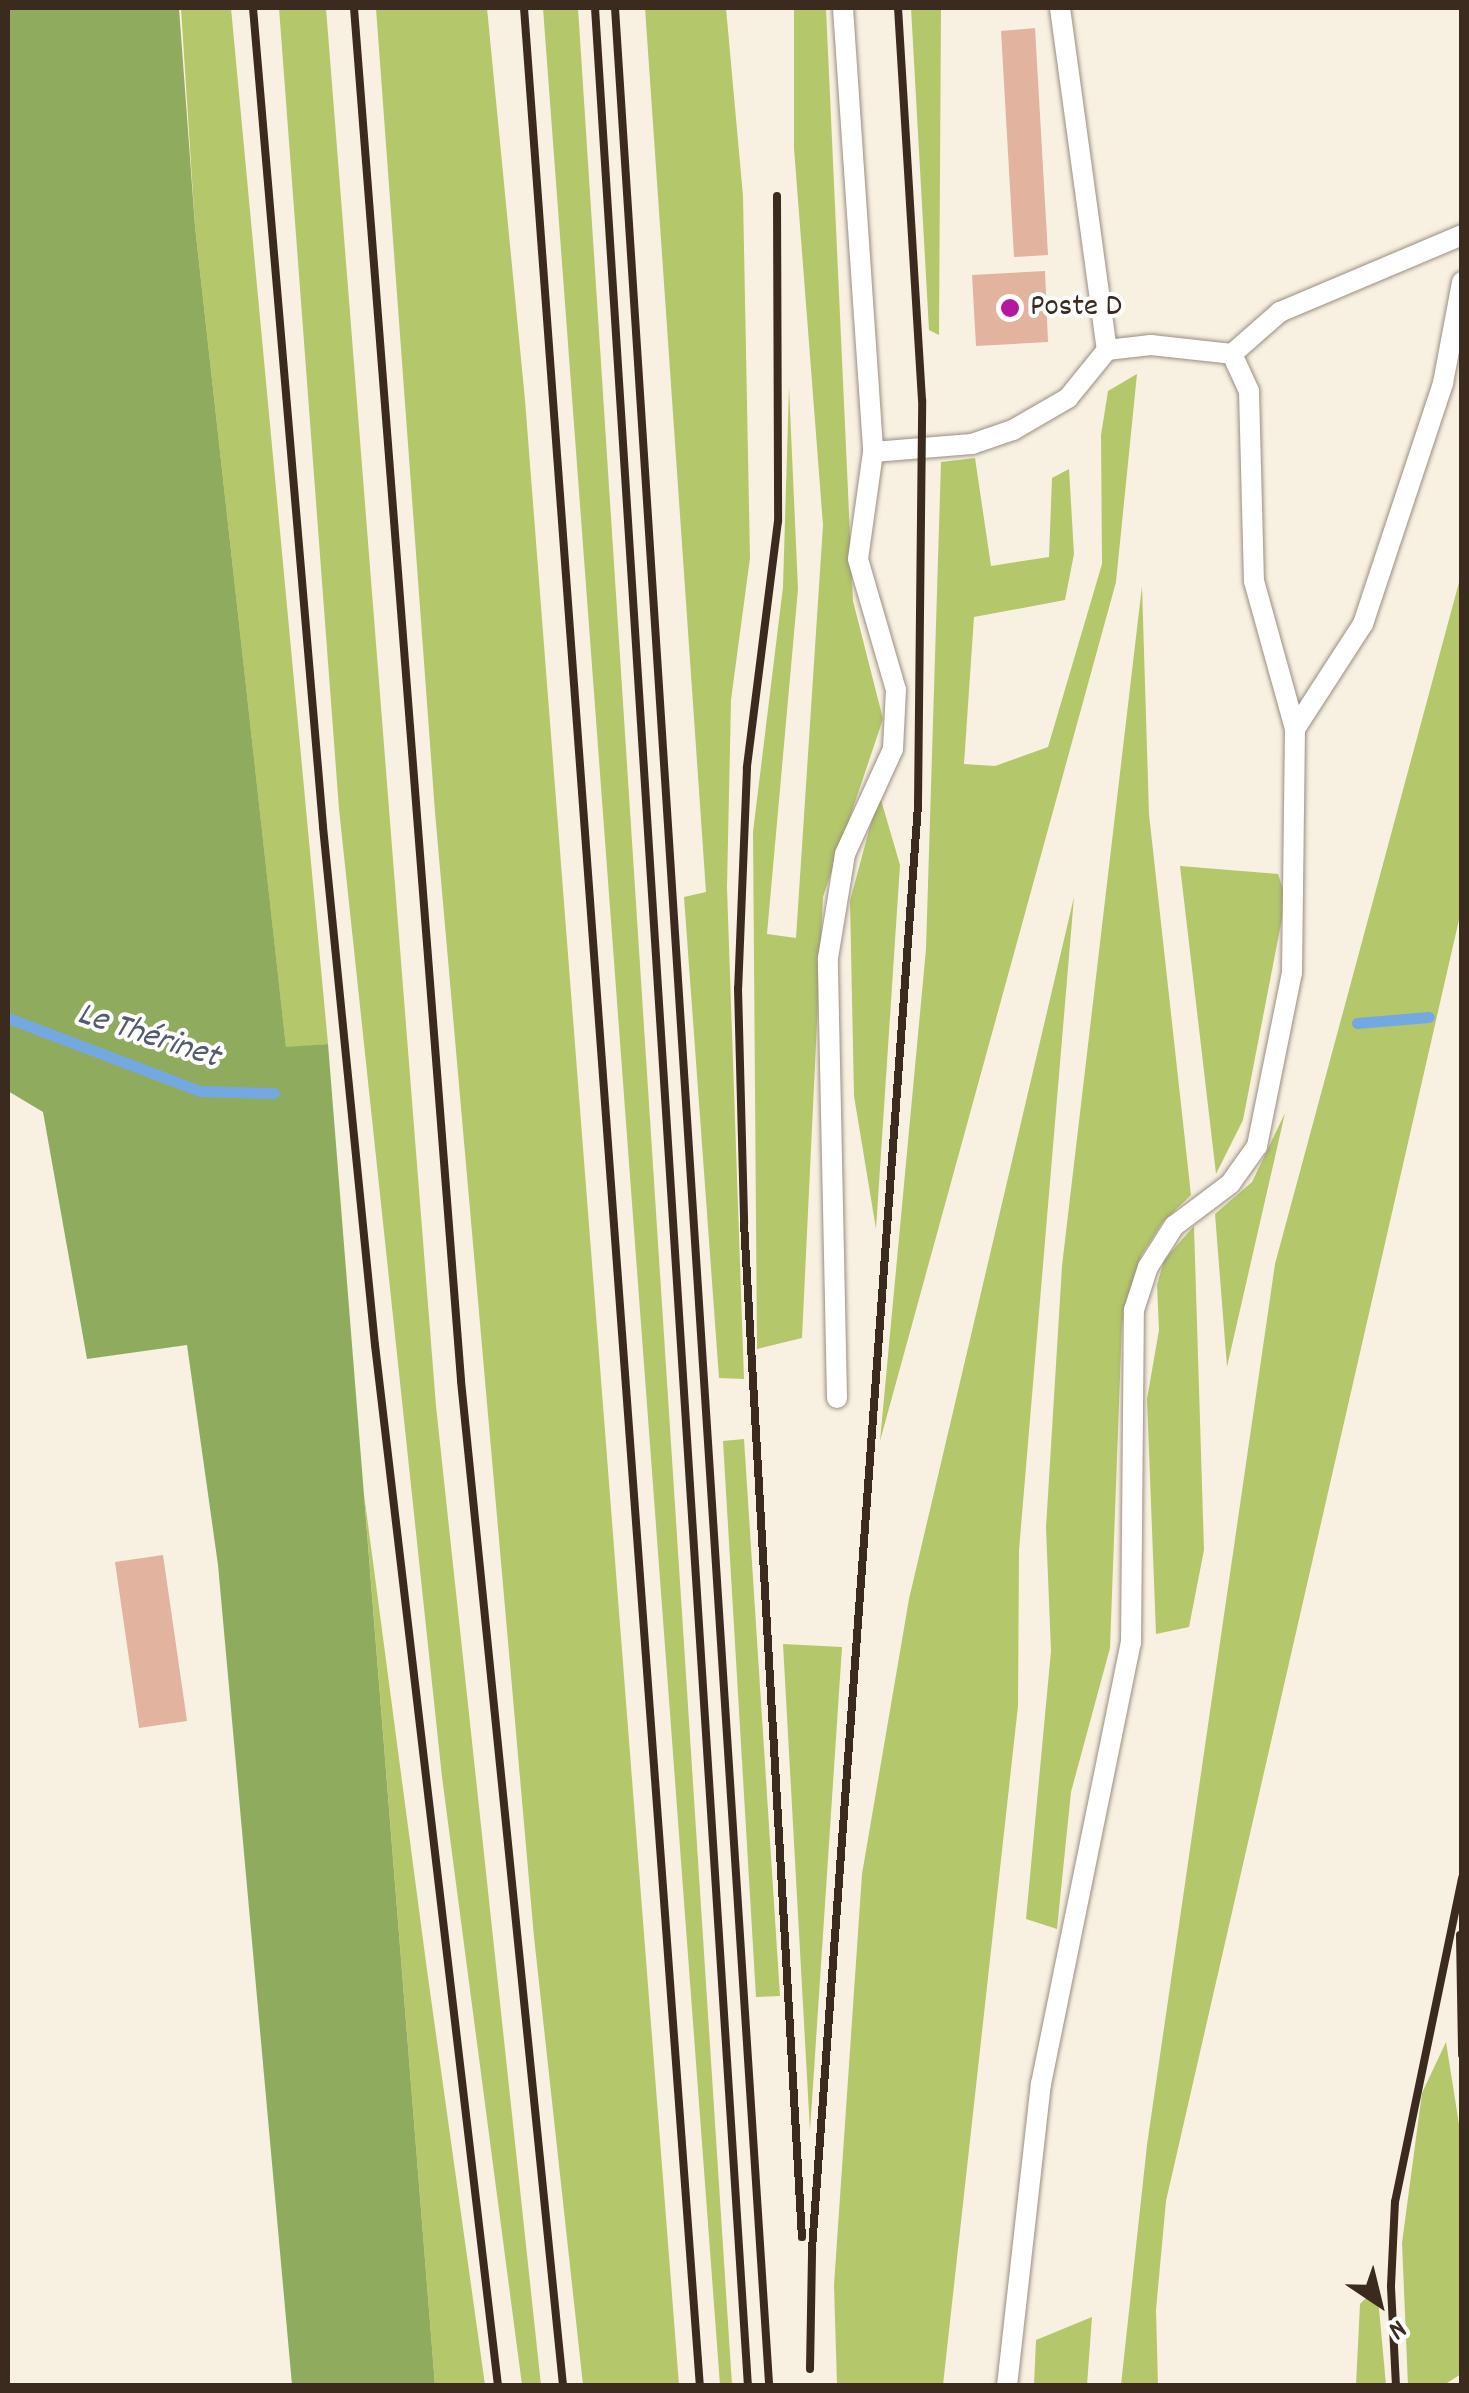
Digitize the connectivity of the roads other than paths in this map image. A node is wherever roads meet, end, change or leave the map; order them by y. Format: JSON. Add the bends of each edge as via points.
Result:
{"nodes":[{"id":1,"x":843,"y":8,"type":"edge"},
{"id":2,"x":1060,"y":8,"type":"edge"},
{"id":3,"x":1462,"y":235,"type":"edge"},
{"id":4,"x":1462,"y":282,"type":"edge"},
{"id":5,"x":1107,"y":350,"type":"junction"},
{"id":6,"x":1232,"y":354,"type":"junction"},
{"id":7,"x":872,"y":452,"type":"junction"},
{"id":8,"x":1295,"y":729,"type":"junction"},
{"id":9,"x":837,"y":1398,"type":"dead end"},
{"id":10,"x":1007,"y":2386,"type":"edge"}],
"edges":[{"from":1,"to":7,"type":"lane"},
{"from":2,"to":5,"type":"lane"},
{"from":3,"to":6,"type":"lane","via":[[1280,312]]},
{"from":4,"to":8,"type":"lane","via":[[1443,383],[1362,624]]},
{"from":5,"to":6,"type":"lane","via":[[1151,345]]},
{"from":5,"to":7,"type":"lane","via":[[1068,398],[1013,430],[972,444]]},
{"from":6,"to":8,"type":"lane","via":[[1249,391],[1254,582]]},
{"from":7,"to":9,"type":"lane","via":[[858,559],[896,690],[893,749],[846,854],[828,958]]},
{"from":8,"to":10,"type":"lane","via":[[1292,972],[1257,1146],[1230,1184],[1174,1226],[1148,1267],[1134,1310],[1131,1643],[1041,2084]]}]}
